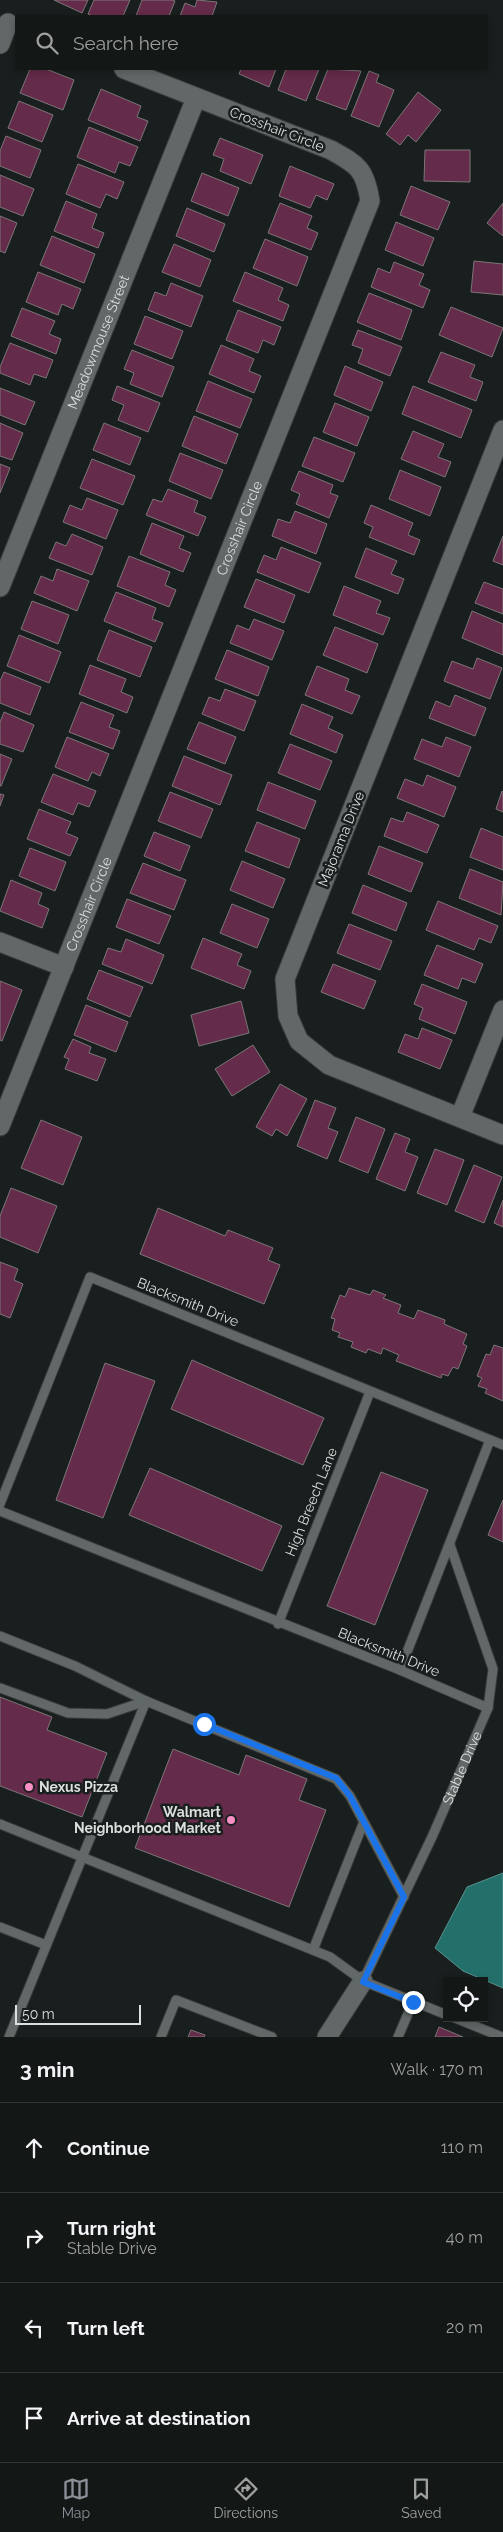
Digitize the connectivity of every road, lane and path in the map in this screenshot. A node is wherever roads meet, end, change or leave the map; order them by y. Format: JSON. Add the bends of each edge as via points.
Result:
{"nodes":[{"id":1,"x":8,"y":23,"type":"edge"},
{"id":2,"x":0,"y":44,"type":"edge"},
{"id":3,"x":126,"y":70,"type":"edge"},
{"id":4,"x":196,"y":98,"type":"junction"},
{"id":5,"x":503,"y":430,"type":"edge"},
{"id":6,"x":0,"y":587,"type":"edge"},
{"id":7,"x":0,"y":942,"type":"edge"},
{"id":8,"x":64,"y":967,"type":"junction"},
{"id":9,"x":503,"y":1010,"type":"edge"},
{"id":10,"x":460,"y":1117,"type":"junction"},
{"id":11,"x":0,"y":1126,"type":"edge"},
{"id":12,"x":503,"y":1134,"type":"edge"},
{"id":13,"x":370,"y":1392,"type":"junction"},
{"id":14,"x":490,"y":1440,"type":"junction"},
{"id":15,"x":503,"y":1445,"type":"edge"},
{"id":16,"x":0,"y":1504,"type":"edge"},
{"id":17,"x":0,"y":1511,"type":"edge"},
{"id":18,"x":450,"y":1546,"type":"junction"},
{"id":19,"x":278,"y":1624,"type":"junction"},
{"id":20,"x":0,"y":1636,"type":"edge"},
{"id":21,"x":400,"y":1670,"type":"junction"},
{"id":22,"x":0,"y":1688,"type":"edge"},
{"id":23,"x":146,"y":1701,"type":"junction"},
{"id":24,"x":488,"y":1708,"type":"junction"},
{"id":25,"x":0,"y":1824,"type":"edge"},
{"id":26,"x":363,"y":1824,"type":"junction"},
{"id":27,"x":81,"y":1857,"type":"junction"},
{"id":28,"x":404,"y":1897,"type":"junction"},
{"id":29,"x":0,"y":1927,"type":"edge"},
{"id":30,"x":46,"y":1945,"type":"junction"},
{"id":31,"x":313,"y":1950,"type":"junction"},
{"id":32,"x":363,"y":1982,"type":"junction"},
{"id":33,"x":413,"y":2002,"type":"junction"},
{"id":34,"x":443,"y":2013,"type":"edge"},
{"id":35,"x":465,"y":2022,"type":"edge"},
{"id":36,"x":9,"y":2037,"type":"edge"},
{"id":37,"x":161,"y":2037,"type":"edge"},
{"id":38,"x":272,"y":2037,"type":"edge"},
{"id":39,"x":327,"y":2037,"type":"edge"},
{"id":40,"x":344,"y":2037,"type":"edge"},
{"id":41,"x":398,"y":2037,"type":"edge"},
{"id":42,"x":502,"y":2037,"type":"edge"}],
"edges":[{"from":1,"to":2,"type":"street"},
{"from":3,"to":4,"type":"street","name":"Crosshair Circle"},
{"from":4,"to":6,"type":"street","name":"Meadowmouse Street"},
{"from":4,"to":8,"type":"street","name":"Crosshair Circle","via":[[331,150],[357,164],[366,179],[370,201]]},
{"from":5,"to":10,"type":"street","name":"Majorama Drive","via":[[285,979],[288,1016],[299,1041],[329,1066]]},
{"from":7,"to":8,"type":"street"},
{"from":8,"to":11,"type":"street","name":"Crosshair Circle"},
{"from":9,"to":10,"type":"street"},
{"from":10,"to":12,"type":"street","name":"Majorama Drive"},
{"from":13,"to":14,"type":"lane","name":"Blacksmith Drive"},
{"from":13,"to":16,"type":"lane","name":"Blacksmith Drive","via":[[90,1276]]},
{"from":13,"to":19,"type":"lane","name":"High Breech Lane"},
{"from":14,"to":15,"type":"lane","name":"Blacksmith Drive"},
{"from":14,"to":18,"type":"lane"},
{"from":17,"to":19,"type":"lane","name":"Blacksmith Drive"},
{"from":18,"to":21,"type":"lane"},
{"from":18,"to":24,"type":"lane","name":"Stable Drive","via":[[493,1670]]},
{"from":19,"to":21,"type":"lane","name":"Blacksmith Drive"},
{"from":20,"to":23,"type":"lane","via":[[75,1666]]},
{"from":21,"to":24,"type":"lane","name":"Blacksmith Drive"},
{"from":22,"to":23,"type":"lane","via":[[68,1713],[107,1714]]},
{"from":23,"to":26,"type":"lane","via":[[336,1778],[350,1796]]},
{"from":23,"to":27,"type":"lane"},
{"from":24,"to":28,"type":"lane","name":"Stable Drive"},
{"from":25,"to":27,"type":"lane"},
{"from":26,"to":28,"type":"lane"},
{"from":26,"to":31,"type":"lane"},
{"from":27,"to":30,"type":"lane"},
{"from":27,"to":31,"type":"lane"},
{"from":28,"to":32,"type":"lane","name":"Stable Drive"},
{"from":29,"to":30,"type":"lane"},
{"from":30,"to":36,"type":"lane"},
{"from":31,"to":32,"type":"lane","via":[[330,1957]]},
{"from":32,"to":33,"type":"lane"},
{"from":32,"to":39,"type":"street","name":"Stable Drive"},
{"from":32,"to":40,"type":"street","name":"Stable Drive"},
{"from":33,"to":34,"type":"lane"},
{"from":33,"to":41,"type":"lane"},
{"from":35,"to":42,"type":"lane"},
{"from":37,"to":38,"type":"lane","via":[[176,2000]]}]}
